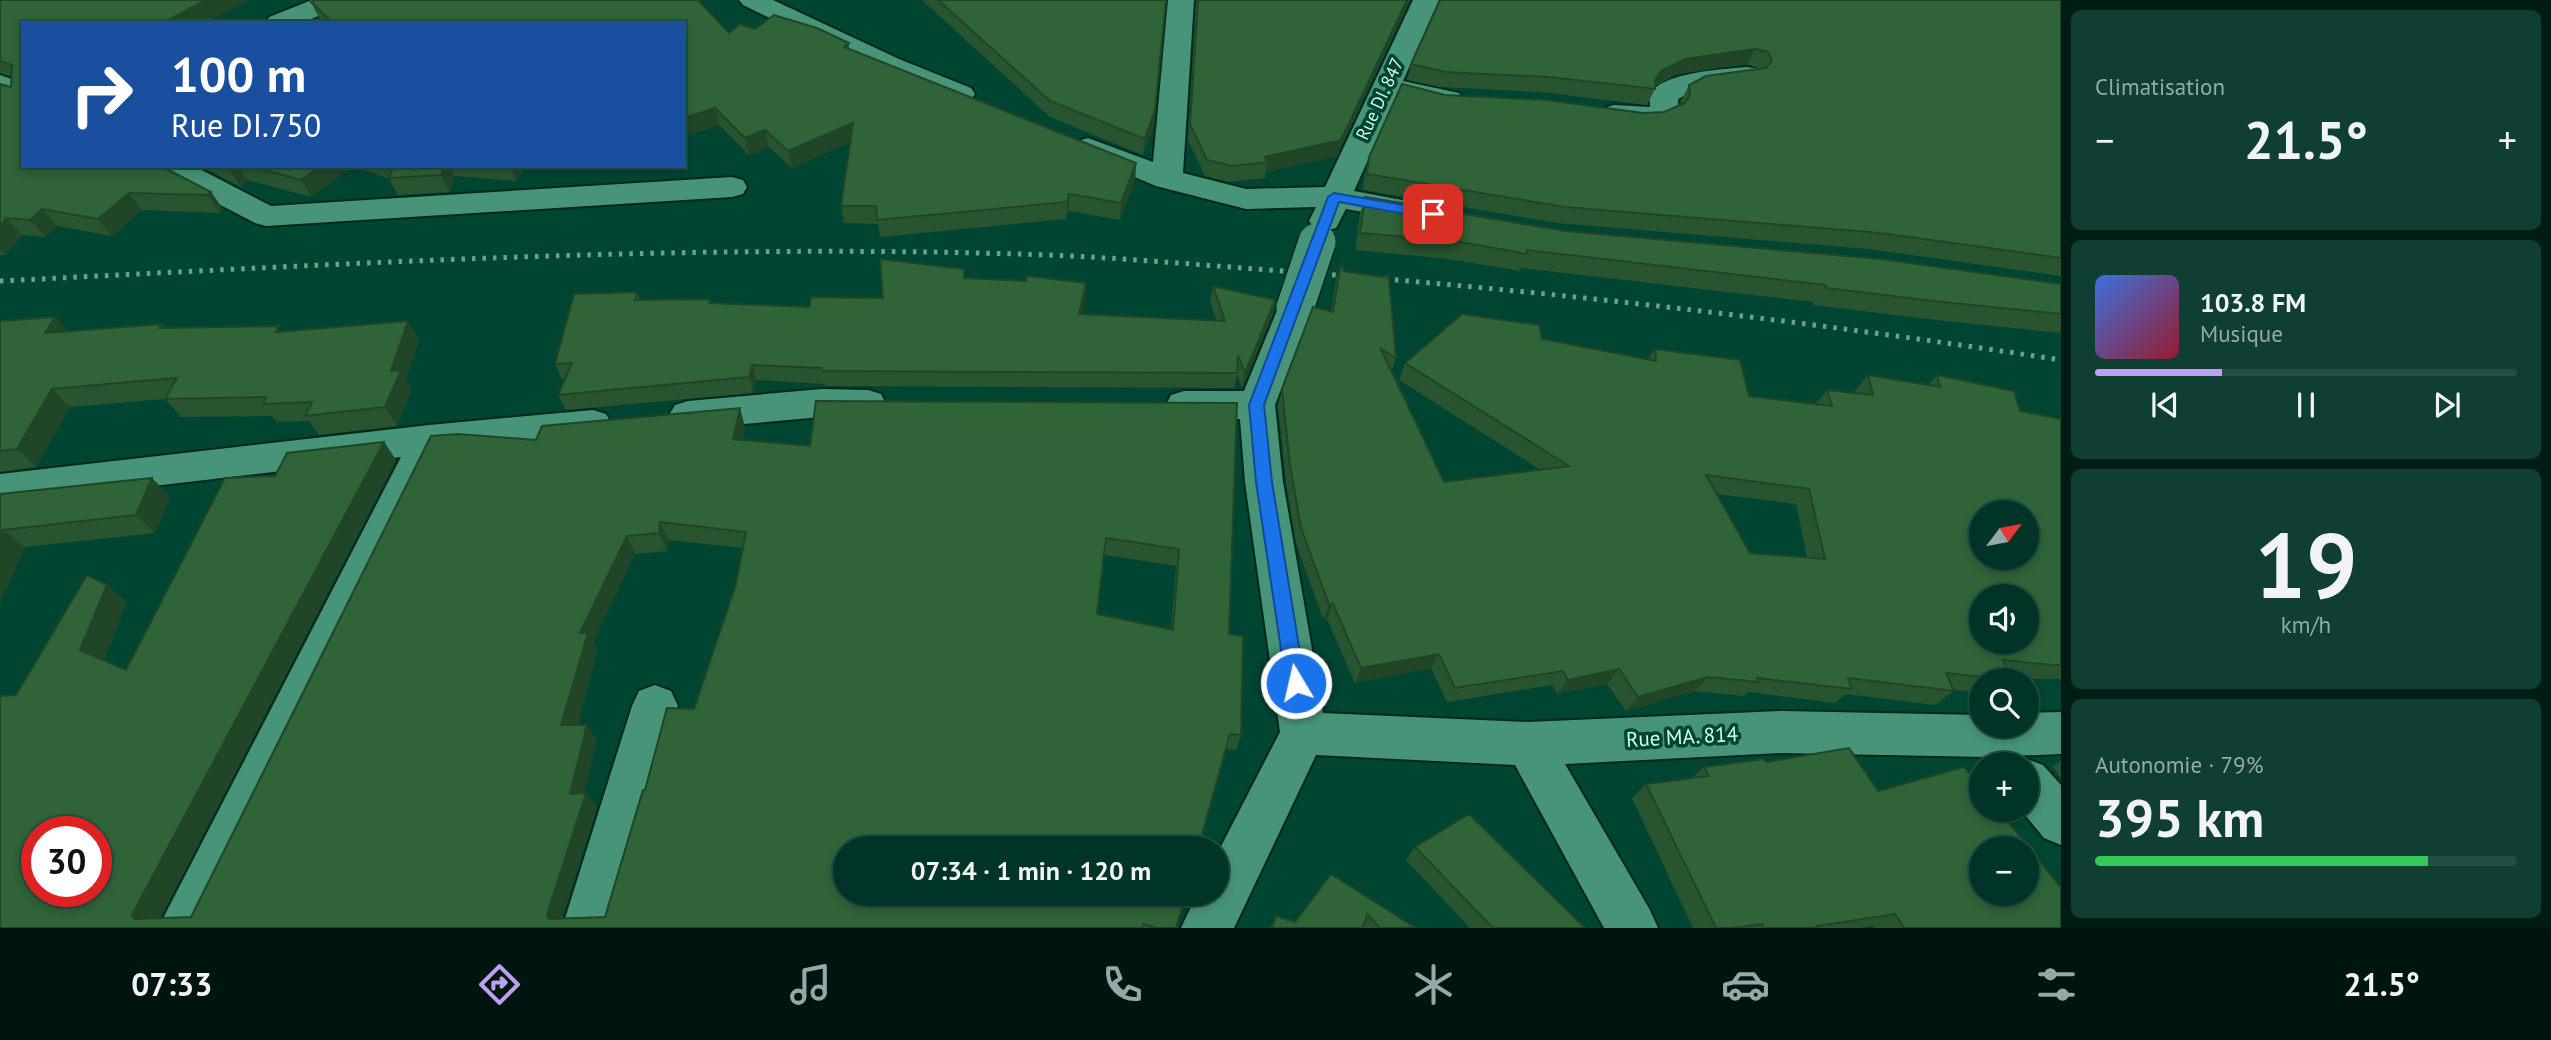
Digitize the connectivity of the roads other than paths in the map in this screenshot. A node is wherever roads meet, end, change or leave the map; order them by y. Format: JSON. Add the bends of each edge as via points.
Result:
{"nodes":[{"id":1,"x":335,"y":0,"type":"edge"},
{"id":2,"x":752,"y":0,"type":"edge"},
{"id":3,"x":1181,"y":0,"type":"edge"},
{"id":4,"x":1426,"y":0,"type":"edge"},
{"id":5,"x":283,"y":21,"type":"edge"},
{"id":6,"x":1747,"y":75,"type":"edge"},
{"id":7,"x":0,"y":83,"type":"edge"},
{"id":8,"x":1386,"y":86,"type":"junction"},
{"id":9,"x":21,"y":93,"type":"edge"},
{"id":10,"x":1478,"y":101,"type":"edge"},
{"id":11,"x":990,"y":106,"type":"edge"},
{"id":12,"x":1594,"y":111,"type":"edge"},
{"id":13,"x":1066,"y":138,"type":"edge"},
{"id":14,"x":174,"y":168,"type":"edge"},
{"id":15,"x":1167,"y":179,"type":"junction"},
{"id":16,"x":732,"y":187,"type":"dead end"},
{"id":17,"x":1334,"y":197,"type":"junction"},
{"id":18,"x":1439,"y":215,"type":"edge"},
{"id":19,"x":903,"y":404,"type":"edge"},
{"id":20,"x":1148,"y":404,"type":"edge"},
{"id":21,"x":1257,"y":405,"type":"junction"},
{"id":22,"x":429,"y":439,"type":"junction"},
{"id":23,"x":0,"y":489,"type":"edge"},
{"id":24,"x":655,"y":706,"type":"dead end"},
{"id":25,"x":1303,"y":733,"type":"junction"},
{"id":26,"x":2061,"y":733,"type":"edge"},
{"id":27,"x":1528,"y":744,"type":"junction"},
{"id":28,"x":2000,"y":751,"type":"edge"},
{"id":29,"x":2039,"y":796,"type":"edge"},
{"id":30,"x":2061,"y":821,"type":"edge"},
{"id":31,"x":184,"y":928,"type":"edge"},
{"id":32,"x":588,"y":928,"type":"edge"},
{"id":33,"x":1207,"y":928,"type":"edge"},
{"id":34,"x":1632,"y":928,"type":"edge"}],
"edges":[{"from":1,"to":5,"type":"street"},
{"from":2,"to":11,"type":"street","via":[[889,65]]},
{"from":3,"to":15,"type":"street"},
{"from":4,"to":8,"type":"street","name":"Rue DI. 847"},
{"from":6,"to":12,"type":"street","via":[[1690,81],[1674,88],[1664,96],[1665,111],[1656,117]]},
{"from":7,"to":9,"type":"street"},
{"from":8,"to":10,"type":"street","via":[[1440,99]]},
{"from":8,"to":17,"type":"street","name":"Rue DI. 847"},
{"from":13,"to":15,"type":"street"},
{"from":14,"to":16,"type":"street","via":[[266,216]]},
{"from":15,"to":17,"type":"street","via":[[1246,199]]},
{"from":17,"to":18,"type":"street"},
{"from":17,"to":21,"type":"street","name":"Rue DI. 847","bridge":true},
{"from":19,"to":22,"type":"street","via":[[822,403]]},
{"from":20,"to":21,"type":"street"},
{"from":21,"to":25,"type":"street","via":[[1264,482]]},
{"from":22,"to":23,"type":"street"},
{"from":22,"to":31,"type":"street"},
{"from":24,"to":32,"type":"street"},
{"from":25,"to":27,"type":"street","name":"Rue MA. 814"},
{"from":25,"to":33,"type":"street"},
{"from":26,"to":28,"type":"street","name":"Rue MA. 814"},
{"from":27,"to":28,"type":"street","name":"Rue MA. 814","via":[[1782,732]]},
{"from":27,"to":34,"type":"street"},
{"from":29,"to":30,"type":"street"}]}
